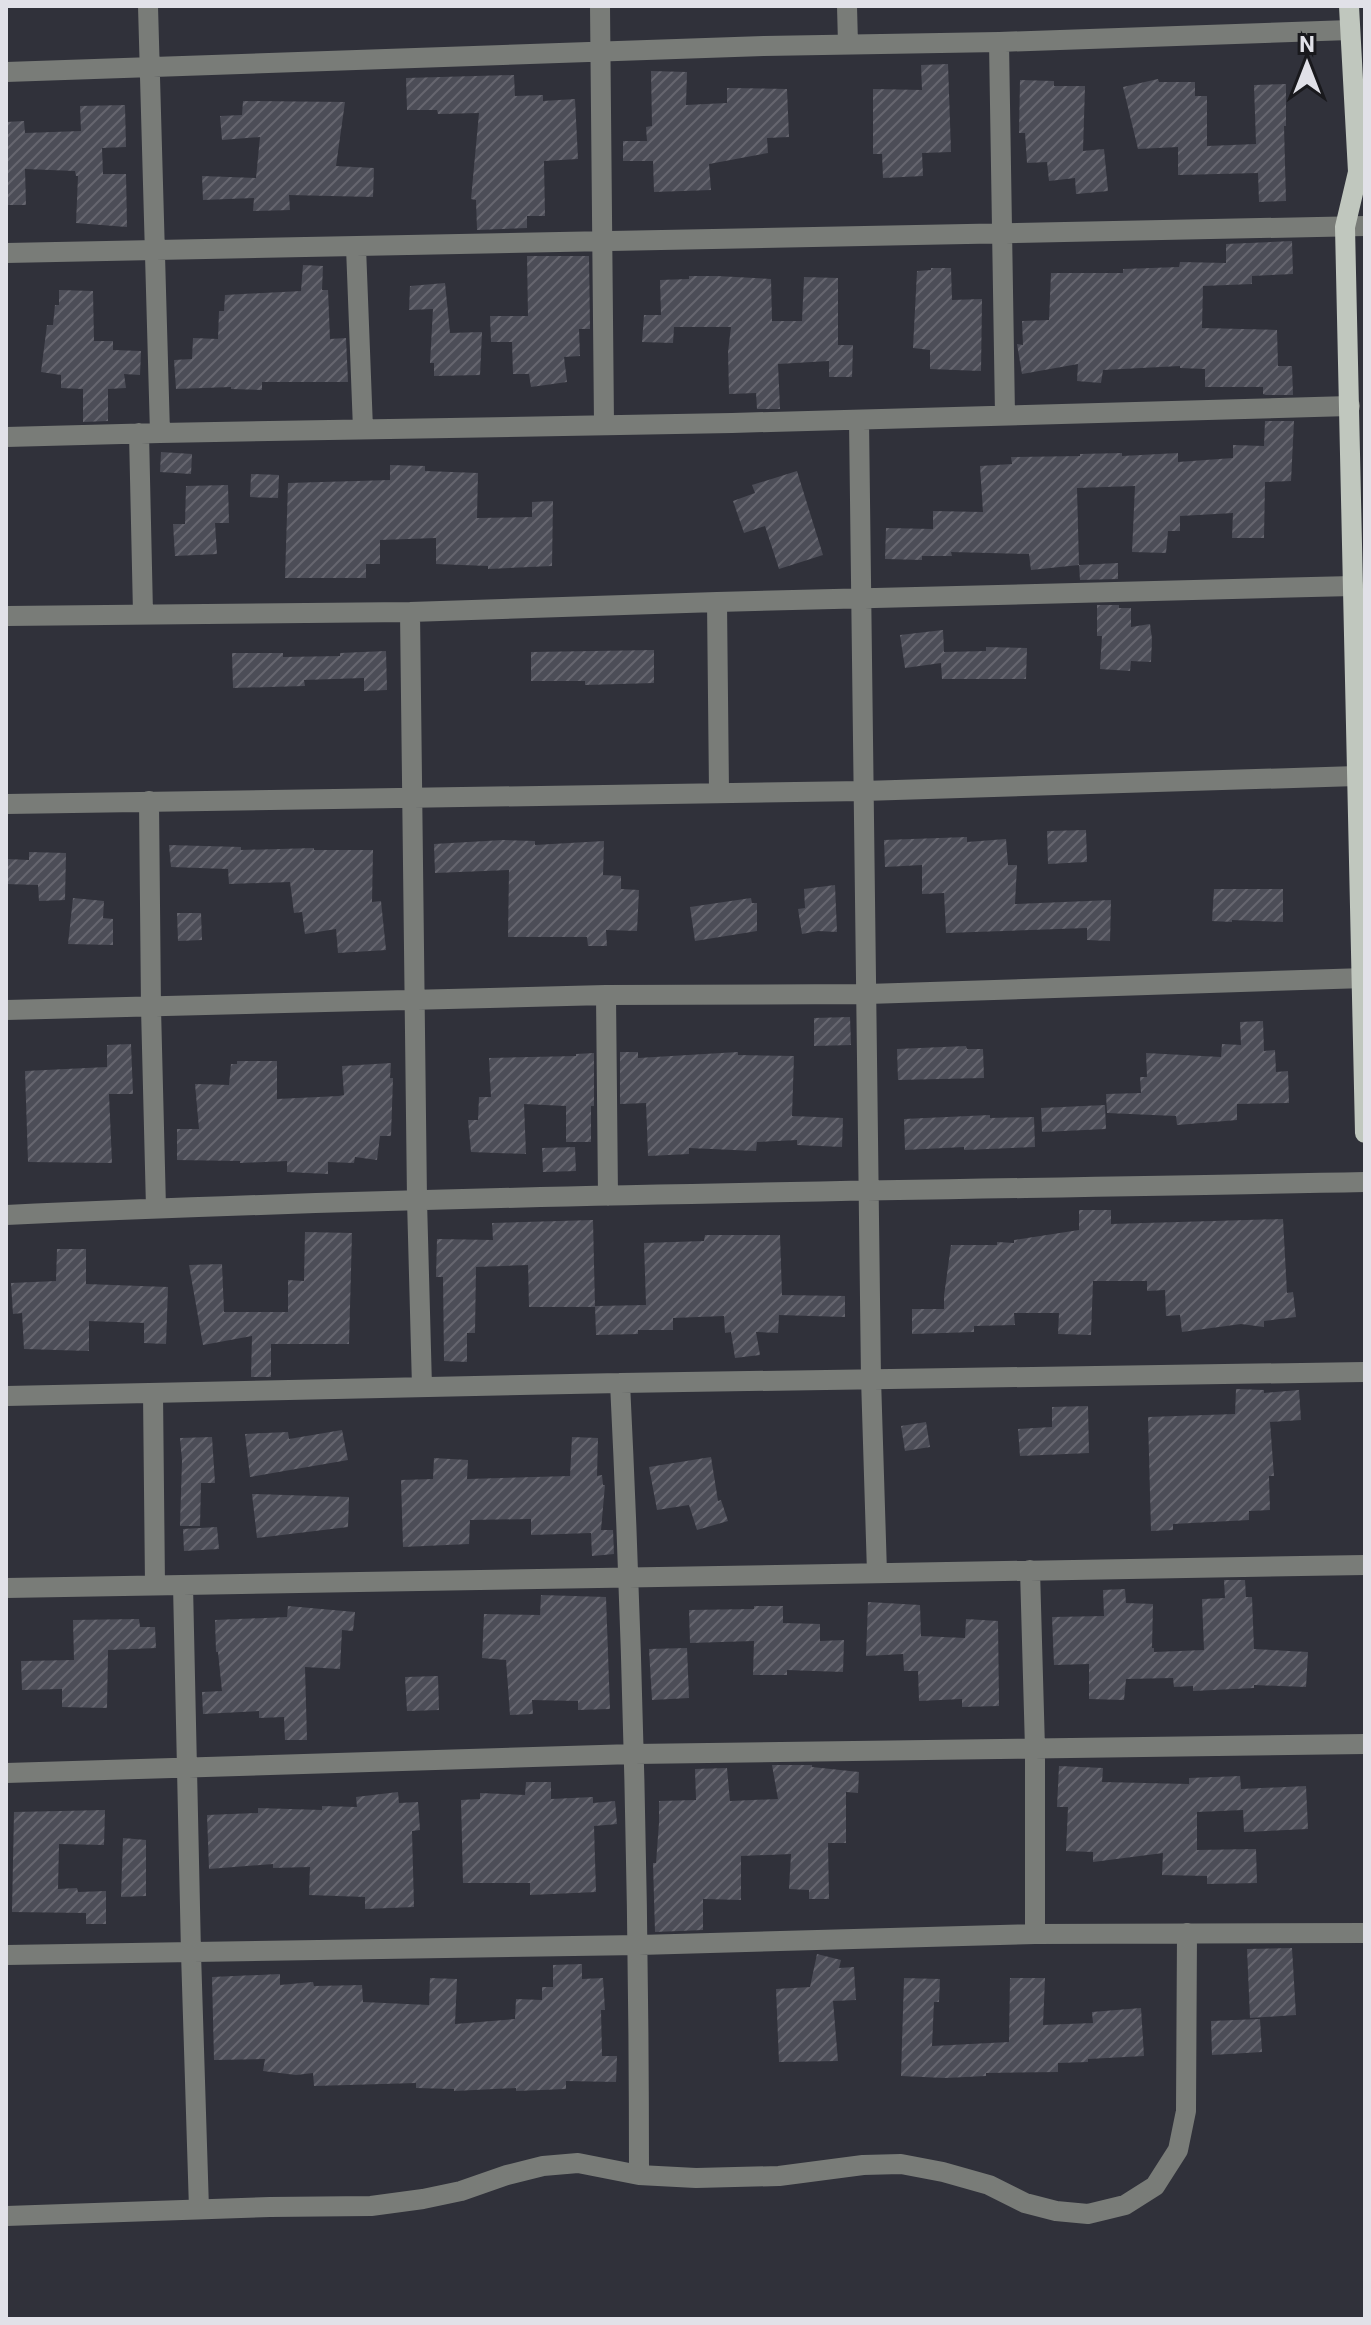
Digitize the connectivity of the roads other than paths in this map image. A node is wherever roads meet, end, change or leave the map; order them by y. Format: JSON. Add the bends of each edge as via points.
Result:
{"nodes":[{"id":1,"x":148,"y":6,"type":"edge"},
{"id":2,"x":600,"y":6,"type":"edge"},
{"id":3,"x":847,"y":6,"type":"edge"},
{"id":4,"x":1349,"y":6,"type":"edge"},
{"id":5,"x":1350,"y":30,"type":"junction"},
{"id":6,"x":999,"y":42,"type":"junction"},
{"id":7,"x":848,"y":44,"type":"junction"},
{"id":8,"x":601,"y":52,"type":"junction"},
{"id":9,"x":149,"y":68,"type":"junction"},
{"id":10,"x":6,"y":72,"type":"edge"},
{"id":11,"x":1358,"y":172,"type":"junction"},
{"id":12,"x":1365,"y":195,"type":"edge"},
{"id":13,"x":1355,"y":226,"type":"edge"},
{"id":14,"x":1001,"y":233,"type":"junction"},
{"id":15,"x":603,"y":241,"type":"junction"},
{"id":16,"x":356,"y":247,"type":"junction"},
{"id":17,"x":153,"y":250,"type":"junction"},
{"id":18,"x":6,"y":253,"type":"edge"},
{"id":19,"x":1350,"y":406,"type":"junction"},
{"id":20,"x":1005,"y":415,"type":"junction"},
{"id":21,"x":859,"y":420,"type":"junction"},
{"id":22,"x":604,"y":424,"type":"junction"},
{"id":23,"x":363,"y":429,"type":"junction"},
{"id":24,"x":139,"y":433,"type":"junction"},
{"id":25,"x":160,"y":433,"type":"junction"},
{"id":26,"x":6,"y":437,"type":"edge"},
{"id":27,"x":1353,"y":586,"type":"junction"},
{"id":28,"x":862,"y":598,"type":"junction"},
{"id":29,"x":717,"y":602,"type":"junction"},
{"id":30,"x":410,"y":612,"type":"junction"},
{"id":31,"x":143,"y":613,"type":"junction"},
{"id":32,"x":6,"y":616,"type":"edge"},
{"id":33,"x":1357,"y":776,"type":"junction"},
{"id":34,"x":863,"y":791,"type":"junction"},
{"id":35,"x":719,"y":792,"type":"junction"},
{"id":36,"x":413,"y":799,"type":"junction"},
{"id":37,"x":149,"y":801,"type":"junction"},
{"id":38,"x":6,"y":804,"type":"edge"},
{"id":39,"x":1363,"y":978,"type":"edge"},
{"id":40,"x":867,"y":994,"type":"junction"},
{"id":41,"x":606,"y":995,"type":"junction"},
{"id":42,"x":416,"y":999,"type":"junction"},
{"id":43,"x":151,"y":1008,"type":"junction"},
{"id":44,"x":6,"y":1010,"type":"edge"},
{"id":45,"x":1365,"y":1133,"type":"edge"},
{"id":46,"x":1365,"y":1182,"type":"edge"},
{"id":47,"x":870,"y":1191,"type":"junction"},
{"id":48,"x":608,"y":1196,"type":"junction"},
{"id":49,"x":417,"y":1200,"type":"junction"},
{"id":50,"x":156,"y":1208,"type":"junction"},
{"id":51,"x":6,"y":1215,"type":"edge"},
{"id":52,"x":1365,"y":1372,"type":"edge"},
{"id":53,"x":871,"y":1378,"type":"junction"},
{"id":54,"x":620,"y":1383,"type":"junction"},
{"id":55,"x":422,"y":1387,"type":"junction"},
{"id":56,"x":153,"y":1393,"type":"junction"},
{"id":57,"x":6,"y":1396,"type":"edge"},
{"id":58,"x":1365,"y":1565,"type":"edge"},
{"id":59,"x":1030,"y":1570,"type":"junction"},
{"id":60,"x":877,"y":1573,"type":"junction"},
{"id":61,"x":630,"y":1578,"type":"junction"},
{"id":62,"x":155,"y":1585,"type":"junction"},
{"id":63,"x":183,"y":1585,"type":"junction"},
{"id":64,"x":6,"y":1588,"type":"edge"},
{"id":65,"x":1365,"y":1744,"type":"edge"},
{"id":66,"x":1035,"y":1749,"type":"junction"},
{"id":67,"x":634,"y":1754,"type":"junction"},
{"id":68,"x":187,"y":1767,"type":"junction"},
{"id":69,"x":6,"y":1773,"type":"edge"},
{"id":70,"x":1187,"y":1933,"type":"junction"},
{"id":71,"x":1365,"y":1933,"type":"edge"},
{"id":72,"x":1035,"y":1934,"type":"junction"},
{"id":73,"x":639,"y":1945,"type":"junction"},
{"id":74,"x":191,"y":1953,"type":"junction"},
{"id":75,"x":6,"y":1955,"type":"edge"},
{"id":76,"x":639,"y":2175,"type":"junction"},
{"id":77,"x":199,"y":2209,"type":"junction"},
{"id":78,"x":6,"y":2216,"type":"edge"}],
"edges":[{"from":1,"to":9,"type":"street"},
{"from":2,"to":8,"type":"street"},
{"from":3,"to":7,"type":"street"},
{"from":4,"to":5,"type":"main road"},
{"from":5,"to":6,"type":"street"},
{"from":5,"to":11,"type":"main road"},
{"from":6,"to":7,"type":"street"},
{"from":6,"to":14,"type":"street"},
{"from":7,"to":8,"type":"street"},
{"from":8,"to":9,"type":"street"},
{"from":8,"to":15,"type":"street"},
{"from":9,"to":10,"type":"street"},
{"from":9,"to":17,"type":"street"},
{"from":11,"to":12,"type":"main road"},
{"from":11,"to":13,"type":"main road"},
{"from":13,"to":14,"type":"street"},
{"from":13,"to":19,"type":"main road"},
{"from":14,"to":15,"type":"street"},
{"from":14,"to":20,"type":"street"},
{"from":15,"to":16,"type":"street"},
{"from":15,"to":22,"type":"street"},
{"from":16,"to":17,"type":"street"},
{"from":16,"to":23,"type":"street"},
{"from":17,"to":18,"type":"street"},
{"from":17,"to":25,"type":"street"},
{"from":19,"to":20,"type":"street"},
{"from":19,"to":27,"type":"main road"},
{"from":20,"to":21,"type":"street"},
{"from":21,"to":22,"type":"street"},
{"from":21,"to":28,"type":"street"},
{"from":22,"to":23,"type":"street"},
{"from":23,"to":25,"type":"street"},
{"from":24,"to":25,"type":"street"},
{"from":24,"to":26,"type":"street"},
{"from":24,"to":31,"type":"street"},
{"from":27,"to":28,"type":"street"},
{"from":27,"to":33,"type":"main road"},
{"from":28,"to":29,"type":"street"},
{"from":28,"to":34,"type":"street"},
{"from":29,"to":30,"type":"street"},
{"from":29,"to":35,"type":"street"},
{"from":30,"to":31,"type":"street"},
{"from":30,"to":36,"type":"street"},
{"from":31,"to":32,"type":"street"},
{"from":33,"to":34,"type":"street"},
{"from":33,"to":39,"type":"main road"},
{"from":34,"to":35,"type":"street"},
{"from":34,"to":40,"type":"street"},
{"from":35,"to":36,"type":"street"},
{"from":36,"to":37,"type":"street"},
{"from":36,"to":42,"type":"street"},
{"from":37,"to":38,"type":"street"},
{"from":37,"to":43,"type":"street"},
{"from":39,"to":40,"type":"street"},
{"from":39,"to":45,"type":"main road"},
{"from":40,"to":41,"type":"street"},
{"from":40,"to":47,"type":"street"},
{"from":41,"to":42,"type":"street"},
{"from":41,"to":48,"type":"street"},
{"from":42,"to":43,"type":"street"},
{"from":42,"to":49,"type":"street"},
{"from":43,"to":44,"type":"street"},
{"from":43,"to":50,"type":"street"},
{"from":46,"to":47,"type":"street"},
{"from":47,"to":48,"type":"street"},
{"from":47,"to":53,"type":"street"},
{"from":48,"to":49,"type":"street"},
{"from":49,"to":50,"type":"street"},
{"from":49,"to":55,"type":"street"},
{"from":50,"to":51,"type":"street"},
{"from":52,"to":53,"type":"street"},
{"from":53,"to":54,"type":"street"},
{"from":53,"to":60,"type":"street"},
{"from":54,"to":55,"type":"street"},
{"from":54,"to":61,"type":"street"},
{"from":55,"to":56,"type":"street"},
{"from":56,"to":57,"type":"street"},
{"from":56,"to":62,"type":"street"},
{"from":58,"to":59,"type":"street"},
{"from":59,"to":60,"type":"street"},
{"from":59,"to":66,"type":"street"},
{"from":60,"to":61,"type":"street"},
{"from":61,"to":63,"type":"street"},
{"from":61,"to":67,"type":"street"},
{"from":62,"to":63,"type":"street"},
{"from":62,"to":64,"type":"street"},
{"from":63,"to":68,"type":"street"},
{"from":65,"to":66,"type":"street"},
{"from":66,"to":67,"type":"street"},
{"from":66,"to":72,"type":"street"},
{"from":67,"to":68,"type":"street"},
{"from":67,"to":73,"type":"street"},
{"from":68,"to":69,"type":"street"},
{"from":68,"to":74,"type":"street"},
{"from":70,"to":71,"type":"street"},
{"from":70,"to":72,"type":"street"},
{"from":70,"to":76,"type":"street","via":[[1186,2111],[1178,2150],[1155,2186],[1125,2205],[1088,2214],[1056,2211],[989,2185],[901,2164],[779,2176]]},
{"from":72,"to":73,"type":"street"},
{"from":73,"to":74,"type":"street"},
{"from":73,"to":76,"type":"street"},
{"from":74,"to":75,"type":"street"},
{"from":74,"to":77,"type":"street"},
{"from":76,"to":77,"type":"street","via":[[578,2163],[543,2166],[461,2191],[384,2205]]},
{"from":77,"to":78,"type":"street"}]}
